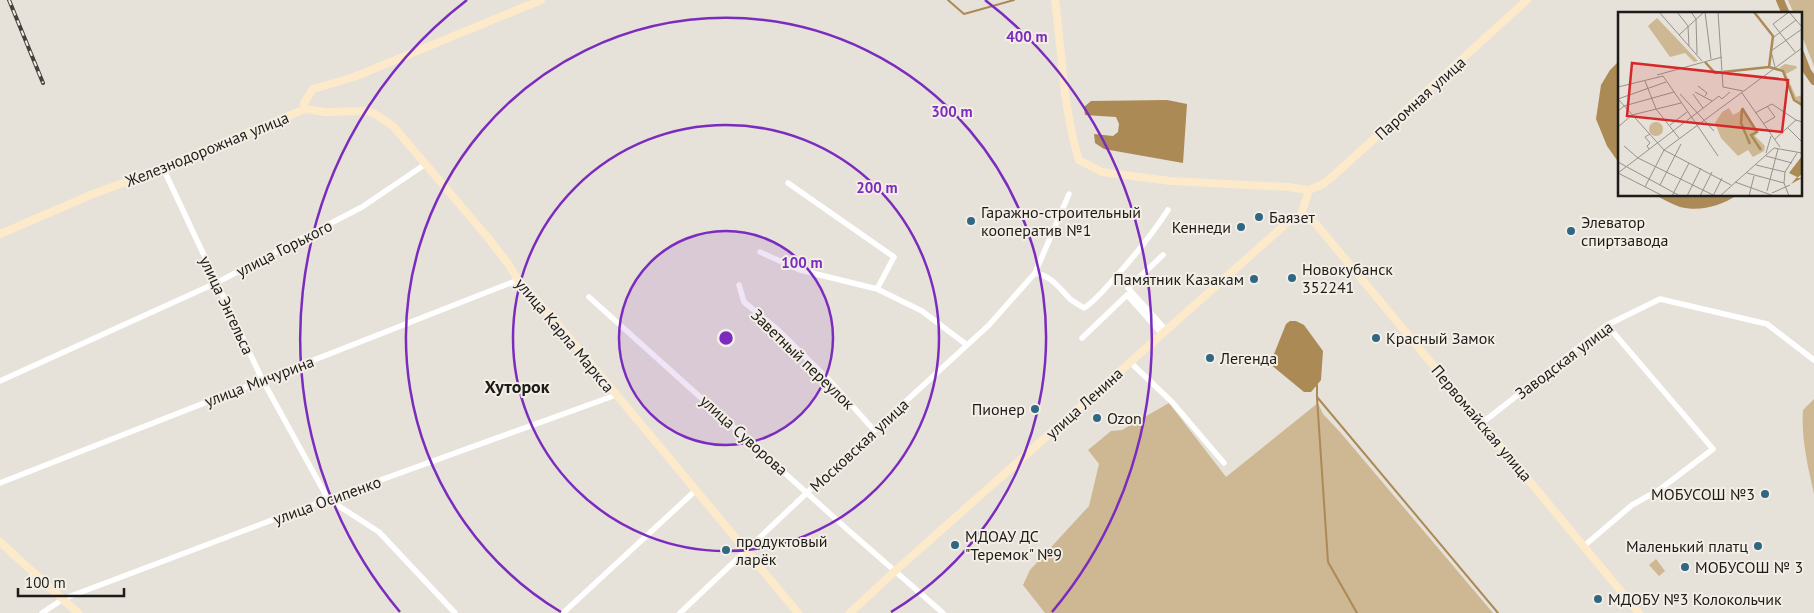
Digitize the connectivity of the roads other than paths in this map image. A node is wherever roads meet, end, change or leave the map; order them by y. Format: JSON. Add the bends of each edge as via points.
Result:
{"nodes":[{"id":1,"x":541,"y":0,"type":"edge"},
{"id":2,"x":1055,"y":0,"type":"edge"},
{"id":3,"x":1527,"y":0,"type":"edge"},
{"id":4,"x":305,"y":109,"type":"junction"},
{"id":5,"x":424,"y":165,"type":"junction"},
{"id":6,"x":163,"y":168,"type":"junction"},
{"id":7,"x":788,"y":183,"type":"dead end"},
{"id":8,"x":1310,"y":190,"type":"junction"},
{"id":9,"x":1069,"y":194,"type":"dead end"},
{"id":10,"x":1168,"y":210,"type":"dead end"},
{"id":11,"x":1301,"y":215,"type":"junction"},
{"id":12,"x":0,"y":234,"type":"edge"},
{"id":13,"x":760,"y":252,"type":"dead end"},
{"id":14,"x":1163,"y":254,"type":"dead end"},
{"id":15,"x":1036,"y":273,"type":"junction"},
{"id":16,"x":518,"y":280,"type":"junction"},
{"id":17,"x":216,"y":283,"type":"junction"},
{"id":18,"x":739,"y":285,"type":"dead end"},
{"id":19,"x":877,"y":289,"type":"junction"},
{"id":20,"x":589,"y":297,"type":"dead end"},
{"id":21,"x":1607,"y":325,"type":"junction"},
{"id":22,"x":1164,"y":332,"type":"junction"},
{"id":23,"x":1082,"y":338,"type":"dead end"},
{"id":24,"x":967,"y":345,"type":"junction"},
{"id":25,"x":1814,"y":360,"type":"edge"},
{"id":26,"x":1130,"y":362,"type":"junction"},
{"id":27,"x":262,"y":379,"type":"junction"},
{"id":28,"x":0,"y":381,"type":"edge"},
{"id":29,"x":616,"y":395,"type":"junction"},
{"id":30,"x":1482,"y":423,"type":"junction"},
{"id":31,"x":874,"y":430,"type":"junction"},
{"id":32,"x":1224,"y":463,"type":"dead end"},
{"id":33,"x":0,"y":483,"type":"edge"},
{"id":34,"x":695,"y":491,"type":"junction"},
{"id":35,"x":808,"y":492,"type":"junction"},
{"id":36,"x":328,"y":499,"type":"junction"},
{"id":37,"x":0,"y":542,"type":"edge"},
{"id":38,"x":1584,"y":546,"type":"junction"},
{"id":39,"x":747,"y":551,"type":"junction"},
{"id":40,"x":895,"y":571,"type":"junction"},
{"id":41,"x":63,"y":599,"type":"junction"},
{"id":42,"x":42,"y":613,"type":"edge"},
{"id":43,"x":78,"y":613,"type":"edge"},
{"id":44,"x":455,"y":613,"type":"edge"},
{"id":45,"x":563,"y":613,"type":"edge"},
{"id":46,"x":680,"y":613,"type":"edge"},
{"id":47,"x":798,"y":613,"type":"edge"},
{"id":48,"x":850,"y":613,"type":"edge"},
{"id":49,"x":943,"y":613,"type":"edge"},
{"id":50,"x":1639,"y":613,"type":"edge"}],
"edges":[{"from":1,"to":4,"type":"main road","name":"Железнодорожная улица","via":[[354,77],[313,89],[304,103]]},
{"from":2,"to":8,"type":"main road","via":[[1068,116],[1079,160],[1102,172],[1170,181]]},
{"from":3,"to":8,"type":"main road","name":"Паромная улица","via":[[1332,178]]},
{"from":4,"to":5,"type":"main road","name":"улица Карла Маркса","via":[[375,114],[393,126]]},
{"from":4,"to":6,"type":"main road","name":"Железнодорожная улица"},
{"from":5,"to":16,"type":"main road","name":"улица Карла Маркса","via":[[494,246]]},
{"from":5,"to":17,"type":"street","name":"улица Горького","via":[[362,207]]},
{"from":6,"to":12,"type":"main road","name":"Железнодорожная улица"},
{"from":6,"to":17,"type":"street","name":"улица Энгельса"},
{"from":7,"to":19,"type":"street","via":[[894,257]]},
{"from":8,"to":11,"type":"main road"},
{"from":9,"to":15,"type":"street","name":"Московская улица"},
{"from":10,"to":15,"type":"street","via":[[1122,270],[1084,308],[1045,275]]},
{"from":11,"to":22,"type":"main road","name":"улица Ленина","via":[[1287,223]]},
{"from":11,"to":30,"type":"main road","name":"Первомайская улица","via":[[1316,224]]},
{"from":13,"to":19,"type":"street","via":[[800,270]]},
{"from":14,"to":22,"type":"street","via":[[1128,288]]},
{"from":15,"to":24,"type":"street","name":"Московская улица"},
{"from":16,"to":27,"type":"street","name":"улица Мичурина"},
{"from":16,"to":29,"type":"main road","name":"улица Карла Маркса"},
{"from":17,"to":27,"type":"street","name":"улица Энгельса"},
{"from":17,"to":28,"type":"street","name":"улица Горького"},
{"from":18,"to":31,"type":"street","name":"Заветный переулок","via":[[744,302],[830,380]]},
{"from":19,"to":24,"type":"street","via":[[922,311]]},
{"from":20,"to":35,"type":"street","name":"улица Суворова"},
{"from":21,"to":25,"type":"street","name":"Заводская улица","via":[[1660,299],[1767,324]]},
{"from":21,"to":30,"type":"street","name":"Заводская улица"},
{"from":21,"to":38,"type":"street","via":[[1713,449],[1659,490],[1632,505]]},
{"from":22,"to":23,"type":"street","via":[[1128,295]]},
{"from":22,"to":26,"type":"main road","name":"улица Ленина"},
{"from":24,"to":31,"type":"street","name":"Московская улица"},
{"from":26,"to":32,"type":"street","via":[[1172,402]]},
{"from":26,"to":40,"type":"main road","name":"улица Ленина"},
{"from":27,"to":33,"type":"street","name":"улица Мичурина"},
{"from":27,"to":36,"type":"street","name":"улица Энгельса"},
{"from":29,"to":34,"type":"main road","name":"улица Карла Маркса"},
{"from":29,"to":36,"type":"street","name":"улица Осипенко"},
{"from":30,"to":38,"type":"main road","name":"Первомайская улица"},
{"from":31,"to":35,"type":"street","name":"Московская улица"},
{"from":34,"to":39,"type":"main road","name":"улица Карла Маркса"},
{"from":34,"to":45,"type":"street"},
{"from":35,"to":39,"type":"street","name":"Московская улица"},
{"from":35,"to":40,"type":"street","name":"улица Суворова"},
{"from":36,"to":41,"type":"street","name":"улица Осипенко"},
{"from":36,"to":44,"type":"street","name":"улица Энгельса","via":[[379,532]]},
{"from":37,"to":41,"type":"main road"},
{"from":38,"to":50,"type":"main road","name":"Первомайская улица"},
{"from":39,"to":46,"type":"street","name":"Московская улица"},
{"from":39,"to":47,"type":"main road","name":"улица Карла Маркса"},
{"from":40,"to":48,"type":"main road","name":"улица Ленина"},
{"from":40,"to":49,"type":"street","name":"улица Суворова"},
{"from":41,"to":42,"type":"street","name":"улица Осипенко"},
{"from":41,"to":43,"type":"main road"}]}
